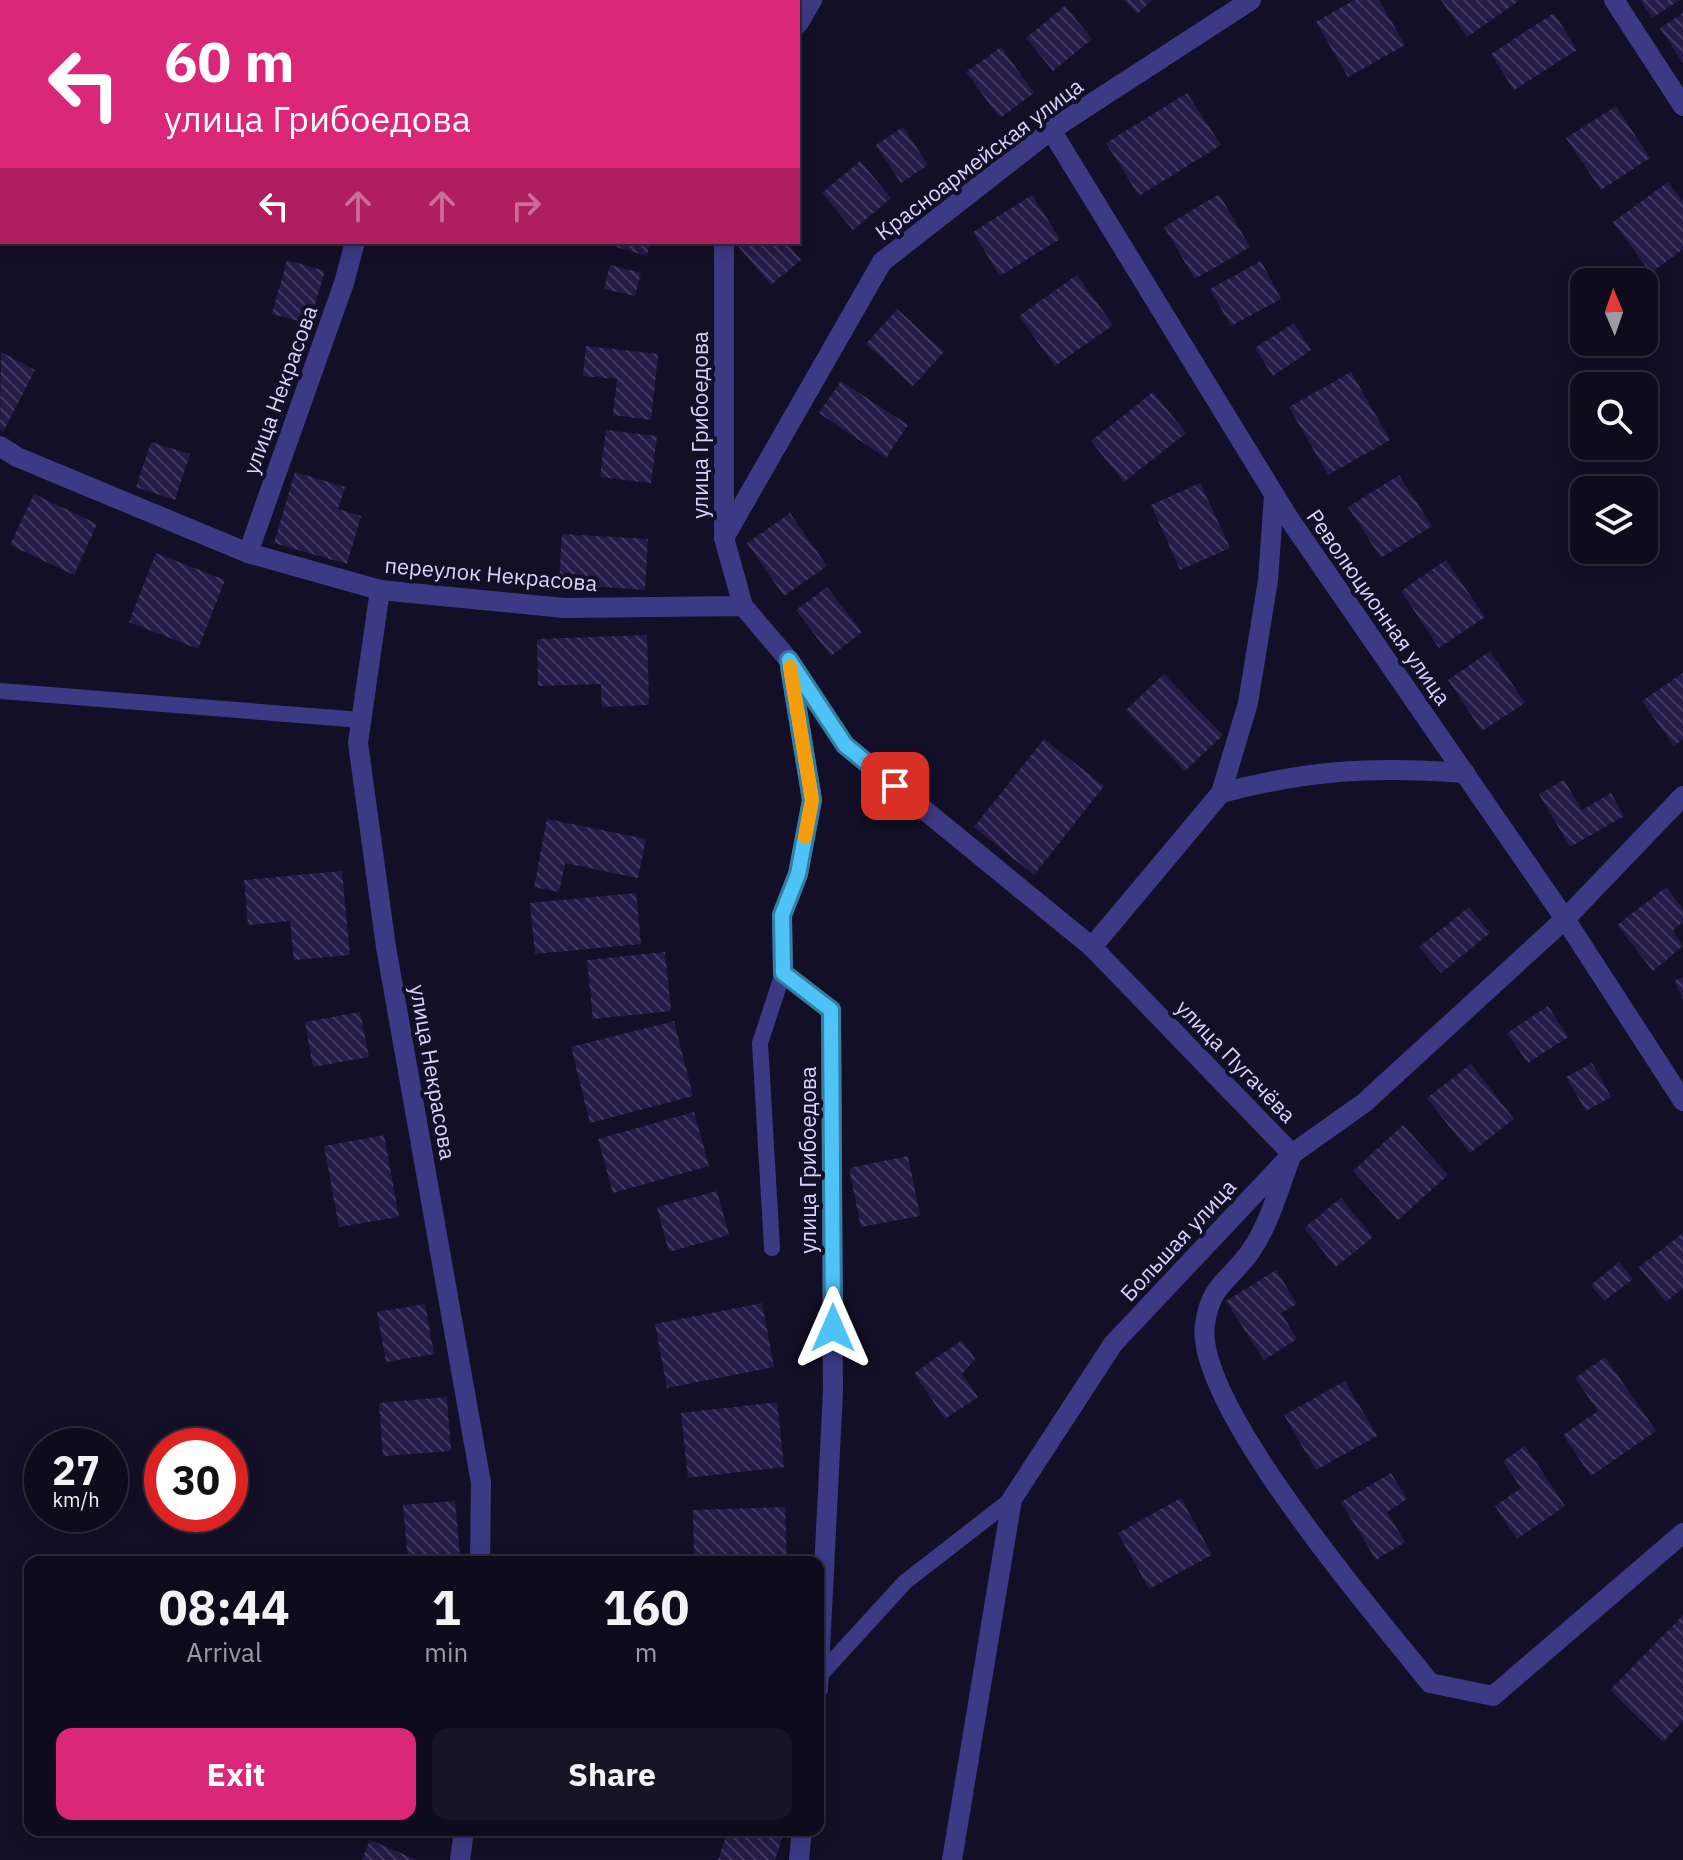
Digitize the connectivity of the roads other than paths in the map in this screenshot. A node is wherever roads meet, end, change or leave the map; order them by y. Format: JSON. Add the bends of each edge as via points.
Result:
{"nodes":[{"id":1,"x":812,"y":0,"type":"edge"},
{"id":2,"x":1251,"y":0,"type":"edge"},
{"id":3,"x":1614,"y":0,"type":"edge"},
{"id":4,"x":800,"y":21,"type":"edge"},
{"id":5,"x":1683,"y":106,"type":"edge"},
{"id":6,"x":1051,"y":130,"type":"junction"},
{"id":7,"x":354,"y":244,"type":"edge"},
{"id":8,"x":724,"y":244,"type":"edge"},
{"id":9,"x":0,"y":446,"type":"edge"},
{"id":10,"x":1274,"y":496,"type":"junction"},
{"id":11,"x":724,"y":538,"type":"junction"},
{"id":12,"x":248,"y":553,"type":"junction"},
{"id":13,"x":380,"y":590,"type":"junction"},
{"id":14,"x":743,"y":606,"type":"junction"},
{"id":15,"x":789,"y":660,"type":"junction"},
{"id":16,"x":0,"y":691,"type":"edge"},
{"id":17,"x":361,"y":720,"type":"junction"},
{"id":18,"x":1465,"y":773,"type":"junction"},
{"id":19,"x":1221,"y":793,"type":"junction"},
{"id":20,"x":1683,"y":796,"type":"edge"},
{"id":21,"x":1565,"y":919,"type":"junction"},
{"id":22,"x":1092,"y":947,"type":"junction"},
{"id":23,"x":783,"y":973,"type":"junction"},
{"id":24,"x":1683,"y":1101,"type":"edge"},
{"id":25,"x":1292,"y":1154,"type":"junction"},
{"id":26,"x":772,"y":1248,"type":"dead end"},
{"id":27,"x":1012,"y":1499,"type":"junction"},
{"id":28,"x":1683,"y":1533,"type":"edge"},
{"id":29,"x":480,"y":1556,"type":"edge"},
{"id":30,"x":824,"y":1578,"type":"edge"},
{"id":31,"x":824,"y":1676,"type":"edge"},
{"id":32,"x":463,"y":1836,"type":"edge"},
{"id":33,"x":801,"y":1836,"type":"edge"},
{"id":34,"x":460,"y":1860,"type":"edge"},
{"id":35,"x":799,"y":1860,"type":"edge"},
{"id":36,"x":952,"y":1860,"type":"edge"}],
"edges":[{"from":1,"to":4,"type":"street"},
{"from":2,"to":6,"type":"street","name":"Красноармейская улица"},
{"from":3,"to":5,"type":"street"},
{"from":6,"to":10,"type":"street","name":"Революционная улица"},
{"from":6,"to":11,"type":"street","name":"Красноармейская улица","via":[[882,262]]},
{"from":7,"to":12,"type":"street","name":"улица Некрасова"},
{"from":8,"to":11,"type":"street","name":"улица Грибоедова"},
{"from":9,"to":12,"type":"street","name":"переулок Некрасова"},
{"from":10,"to":18,"type":"street","name":"Революционная улица"},
{"from":10,"to":19,"type":"street","via":[[1268,580],[1248,703]]},
{"from":11,"to":14,"type":"street","name":"улица Грибоедова"},
{"from":12,"to":13,"type":"street","name":"переулок Некрасова"},
{"from":13,"to":14,"type":"street","name":"переулок Некрасова","via":[[564,608]]},
{"from":13,"to":17,"type":"street","name":"улица Некрасова"},
{"from":14,"to":15,"type":"street"},
{"from":15,"to":22,"type":"street","name":"улица Пугачёва","via":[[845,745]]},
{"from":15,"to":23,"type":"street","via":[[812,800],[798,874],[782,915]]},
{"from":16,"to":17,"type":"lane"},
{"from":17,"to":29,"type":"street","name":"улица Некрасова","via":[[358,743],[386,947],[481,1483]]},
{"from":18,"to":19,"type":"street","via":[[1387,767],[1283,776]]},
{"from":18,"to":21,"type":"street","name":"Революционная улица"},
{"from":19,"to":22,"type":"street"},
{"from":20,"to":21,"type":"street","name":"Большая улица"},
{"from":21,"to":24,"type":"street","name":"Революционная улица"},
{"from":21,"to":25,"type":"street","name":"Большая улица","via":[[1364,1103]]},
{"from":22,"to":25,"type":"street","name":"улица Пугачёва"},
{"from":23,"to":26,"type":"lane","via":[[760,1043]]},
{"from":23,"to":30,"type":"street","name":"улица Грибоедова","via":[[831,1010],[833,1391]]},
{"from":25,"to":27,"type":"street","name":"Большая улица","via":[[1113,1344]]},
{"from":25,"to":28,"type":"street","name":"улица Пугачёва","via":[[1253,1249],[1212,1294],[1204,1327],[1217,1384],[1241,1435],[1430,1683],[1493,1696]]},
{"from":27,"to":31,"type":"lane","via":[[905,1582]]},
{"from":27,"to":36,"type":"street","name":"Большая улица"},
{"from":32,"to":34,"type":"street"},
{"from":33,"to":35,"type":"street"}]}
